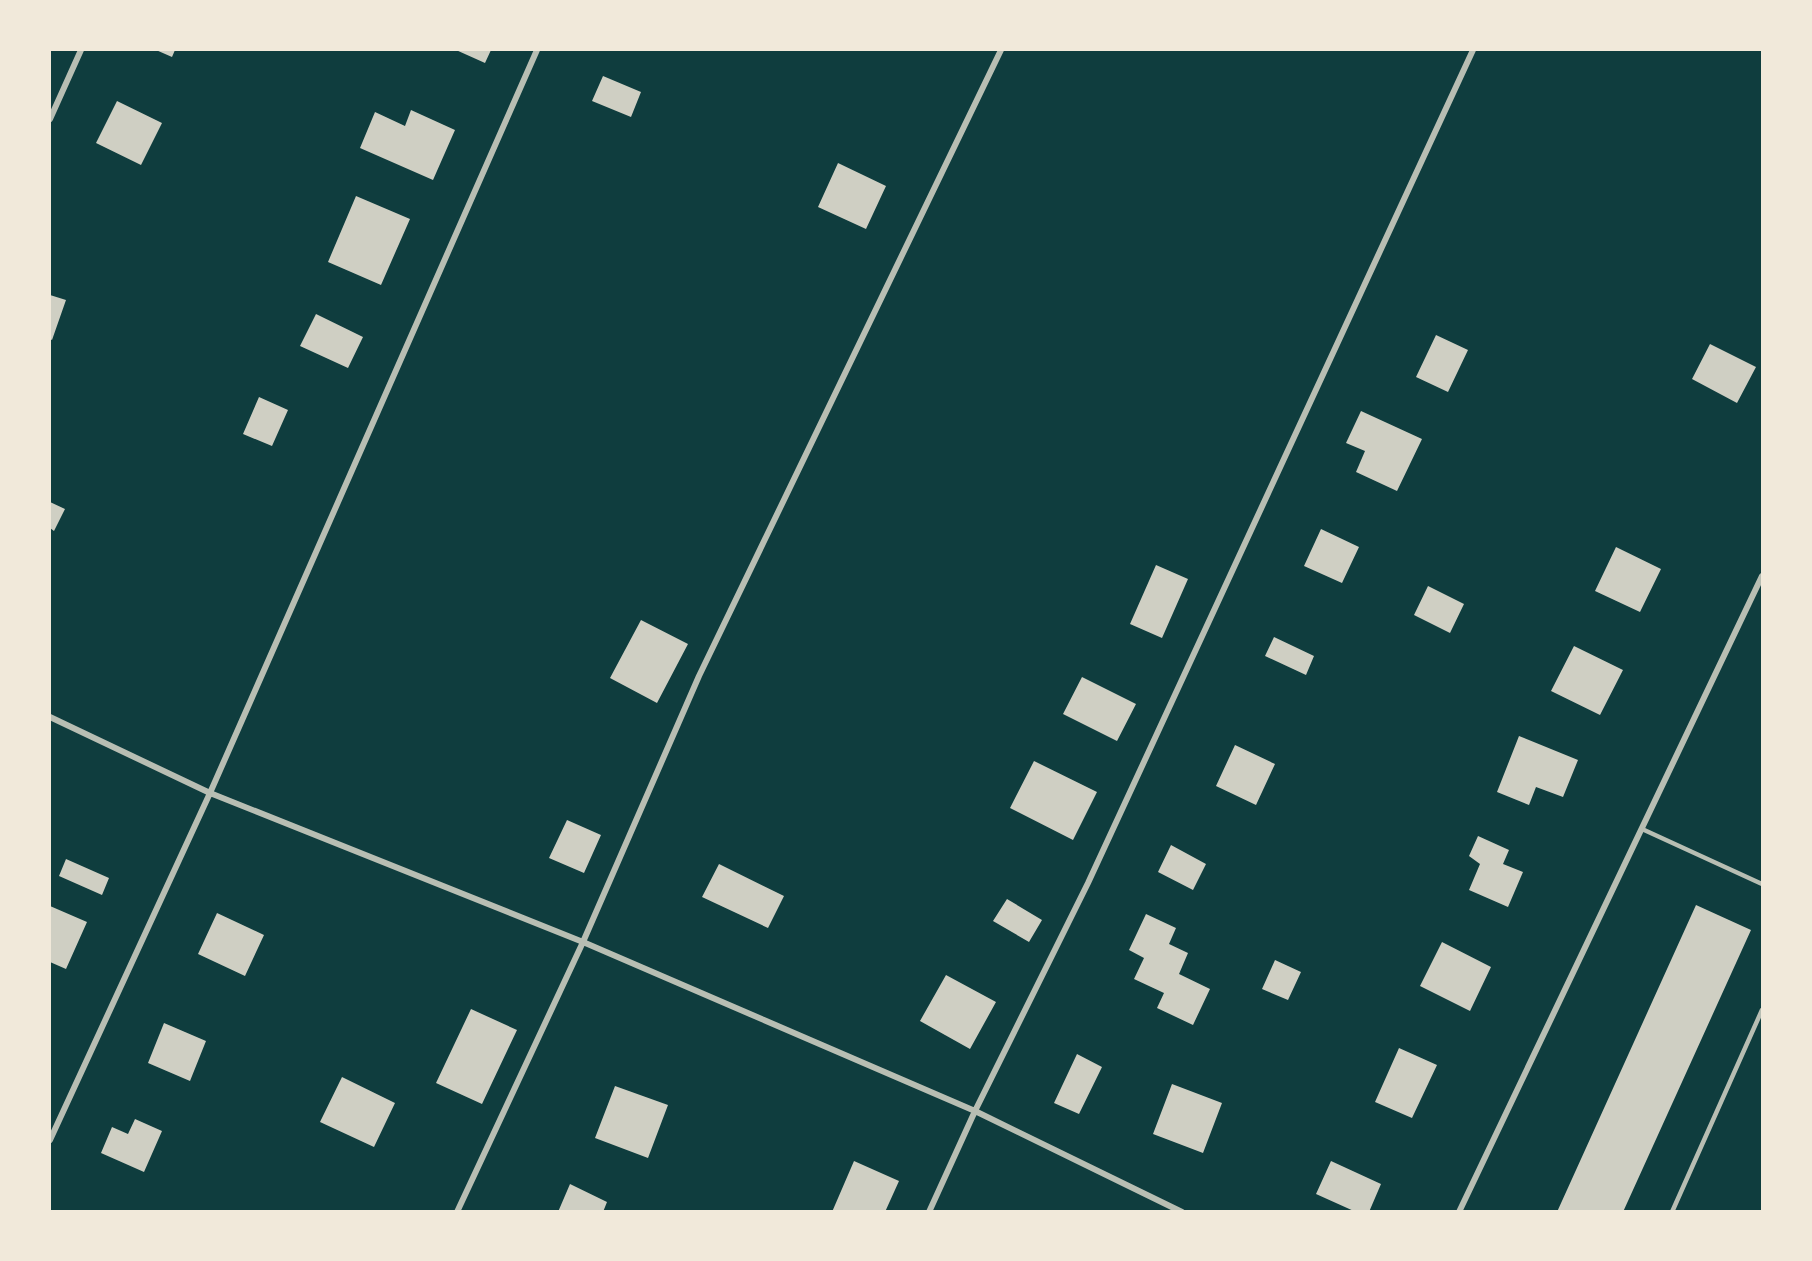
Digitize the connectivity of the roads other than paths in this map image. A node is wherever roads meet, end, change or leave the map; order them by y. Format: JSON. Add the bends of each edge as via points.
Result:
{"nodes":[{"id":1,"x":81,"y":50,"type":"edge"},
{"id":2,"x":537,"y":50,"type":"edge"},
{"id":3,"x":1001,"y":50,"type":"edge"},
{"id":4,"x":1473,"y":50,"type":"edge"},
{"id":5,"x":50,"y":119,"type":"edge"},
{"id":6,"x":1762,"y":576,"type":"edge"},
{"id":7,"x":50,"y":717,"type":"edge"},
{"id":8,"x":210,"y":793,"type":"junction"},
{"id":9,"x":1642,"y":829,"type":"junction"},
{"id":10,"x":1762,"y":884,"type":"edge"},
{"id":11,"x":583,"y":942,"type":"junction"},
{"id":12,"x":1762,"y":1010,"type":"edge"},
{"id":13,"x":975,"y":1111,"type":"junction"},
{"id":14,"x":50,"y":1140,"type":"edge"},
{"id":15,"x":457,"y":1212,"type":"edge"},
{"id":16,"x":930,"y":1212,"type":"edge"},
{"id":17,"x":1182,"y":1212,"type":"edge"},
{"id":18,"x":1459,"y":1212,"type":"edge"},
{"id":19,"x":1672,"y":1212,"type":"edge"}],
"edges":[{"from":1,"to":5,"type":"street"},
{"from":2,"to":8,"type":"street"},
{"from":3,"to":11,"type":"street","via":[[699,676]]},
{"from":4,"to":13,"type":"street","via":[[1088,883]]},
{"from":6,"to":9,"type":"street"},
{"from":7,"to":8,"type":"street"},
{"from":8,"to":11,"type":"street"},
{"from":8,"to":14,"type":"street"},
{"from":9,"to":10,"type":"lane"},
{"from":9,"to":18,"type":"street"},
{"from":11,"to":13,"type":"street"},
{"from":11,"to":15,"type":"street"},
{"from":12,"to":19,"type":"lane"},
{"from":13,"to":16,"type":"street"},
{"from":13,"to":17,"type":"street"}]}
